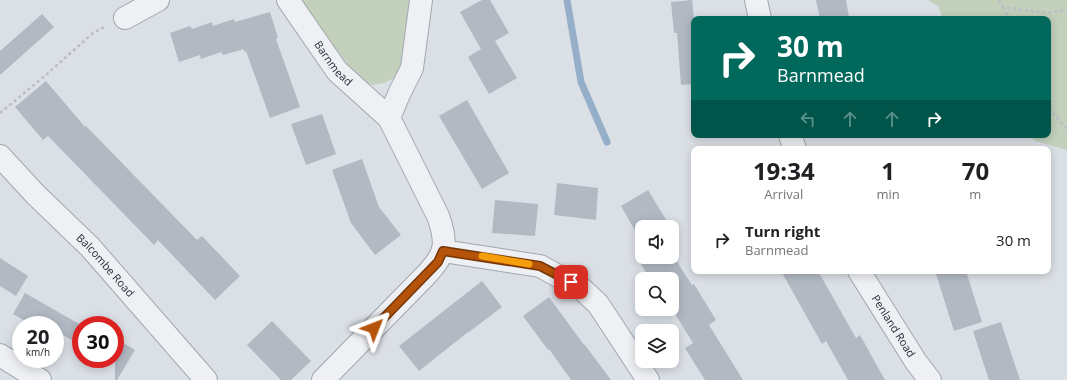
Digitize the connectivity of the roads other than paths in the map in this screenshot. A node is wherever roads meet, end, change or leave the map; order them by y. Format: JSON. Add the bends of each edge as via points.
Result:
{"nodes":[{"id":1,"x":158,"y":0,"type":"edge"},
{"id":2,"x":288,"y":0,"type":"edge"},
{"id":3,"x":421,"y":0,"type":"edge"},
{"id":4,"x":756,"y":0,"type":"edge"},
{"id":5,"x":759,"y":16,"type":"edge"},
{"id":6,"x":125,"y":18,"type":"road end"},
{"id":7,"x":389,"y":118,"type":"junction"},
{"id":8,"x":0,"y":156,"type":"edge"},
{"id":9,"x":443,"y":251,"type":"junction"},
{"id":10,"x":860,"y":274,"type":"edge"},
{"id":11,"x":0,"y":355,"type":"edge"},
{"id":12,"x":40,"y":380,"type":"edge"},
{"id":13,"x":206,"y":380,"type":"edge"},
{"id":14,"x":323,"y":380,"type":"edge"},
{"id":15,"x":648,"y":380,"type":"edge"},
{"id":16,"x":930,"y":380,"type":"edge"}],
"edges":[{"from":1,"to":6,"type":"street"},
{"from":2,"to":7,"type":"street","name":"Barnmead","via":[[338,71]]},
{"from":3,"to":7,"type":"street","via":[[412,68]]},
{"from":4,"to":5,"type":"street"},
{"from":7,"to":9,"type":"street","name":"Barnmead","via":[[438,216],[444,233]]},
{"from":8,"to":13,"type":"street","name":"Balcombe Road","via":[[90,247]]},
{"from":9,"to":14,"type":"street","via":[[438,262],[426,275]]},
{"from":9,"to":15,"type":"street","via":[[540,266],[582,289],[598,304]]},
{"from":10,"to":16,"type":"street","name":"Penland Road"},
{"from":11,"to":12,"type":"street"}]}
